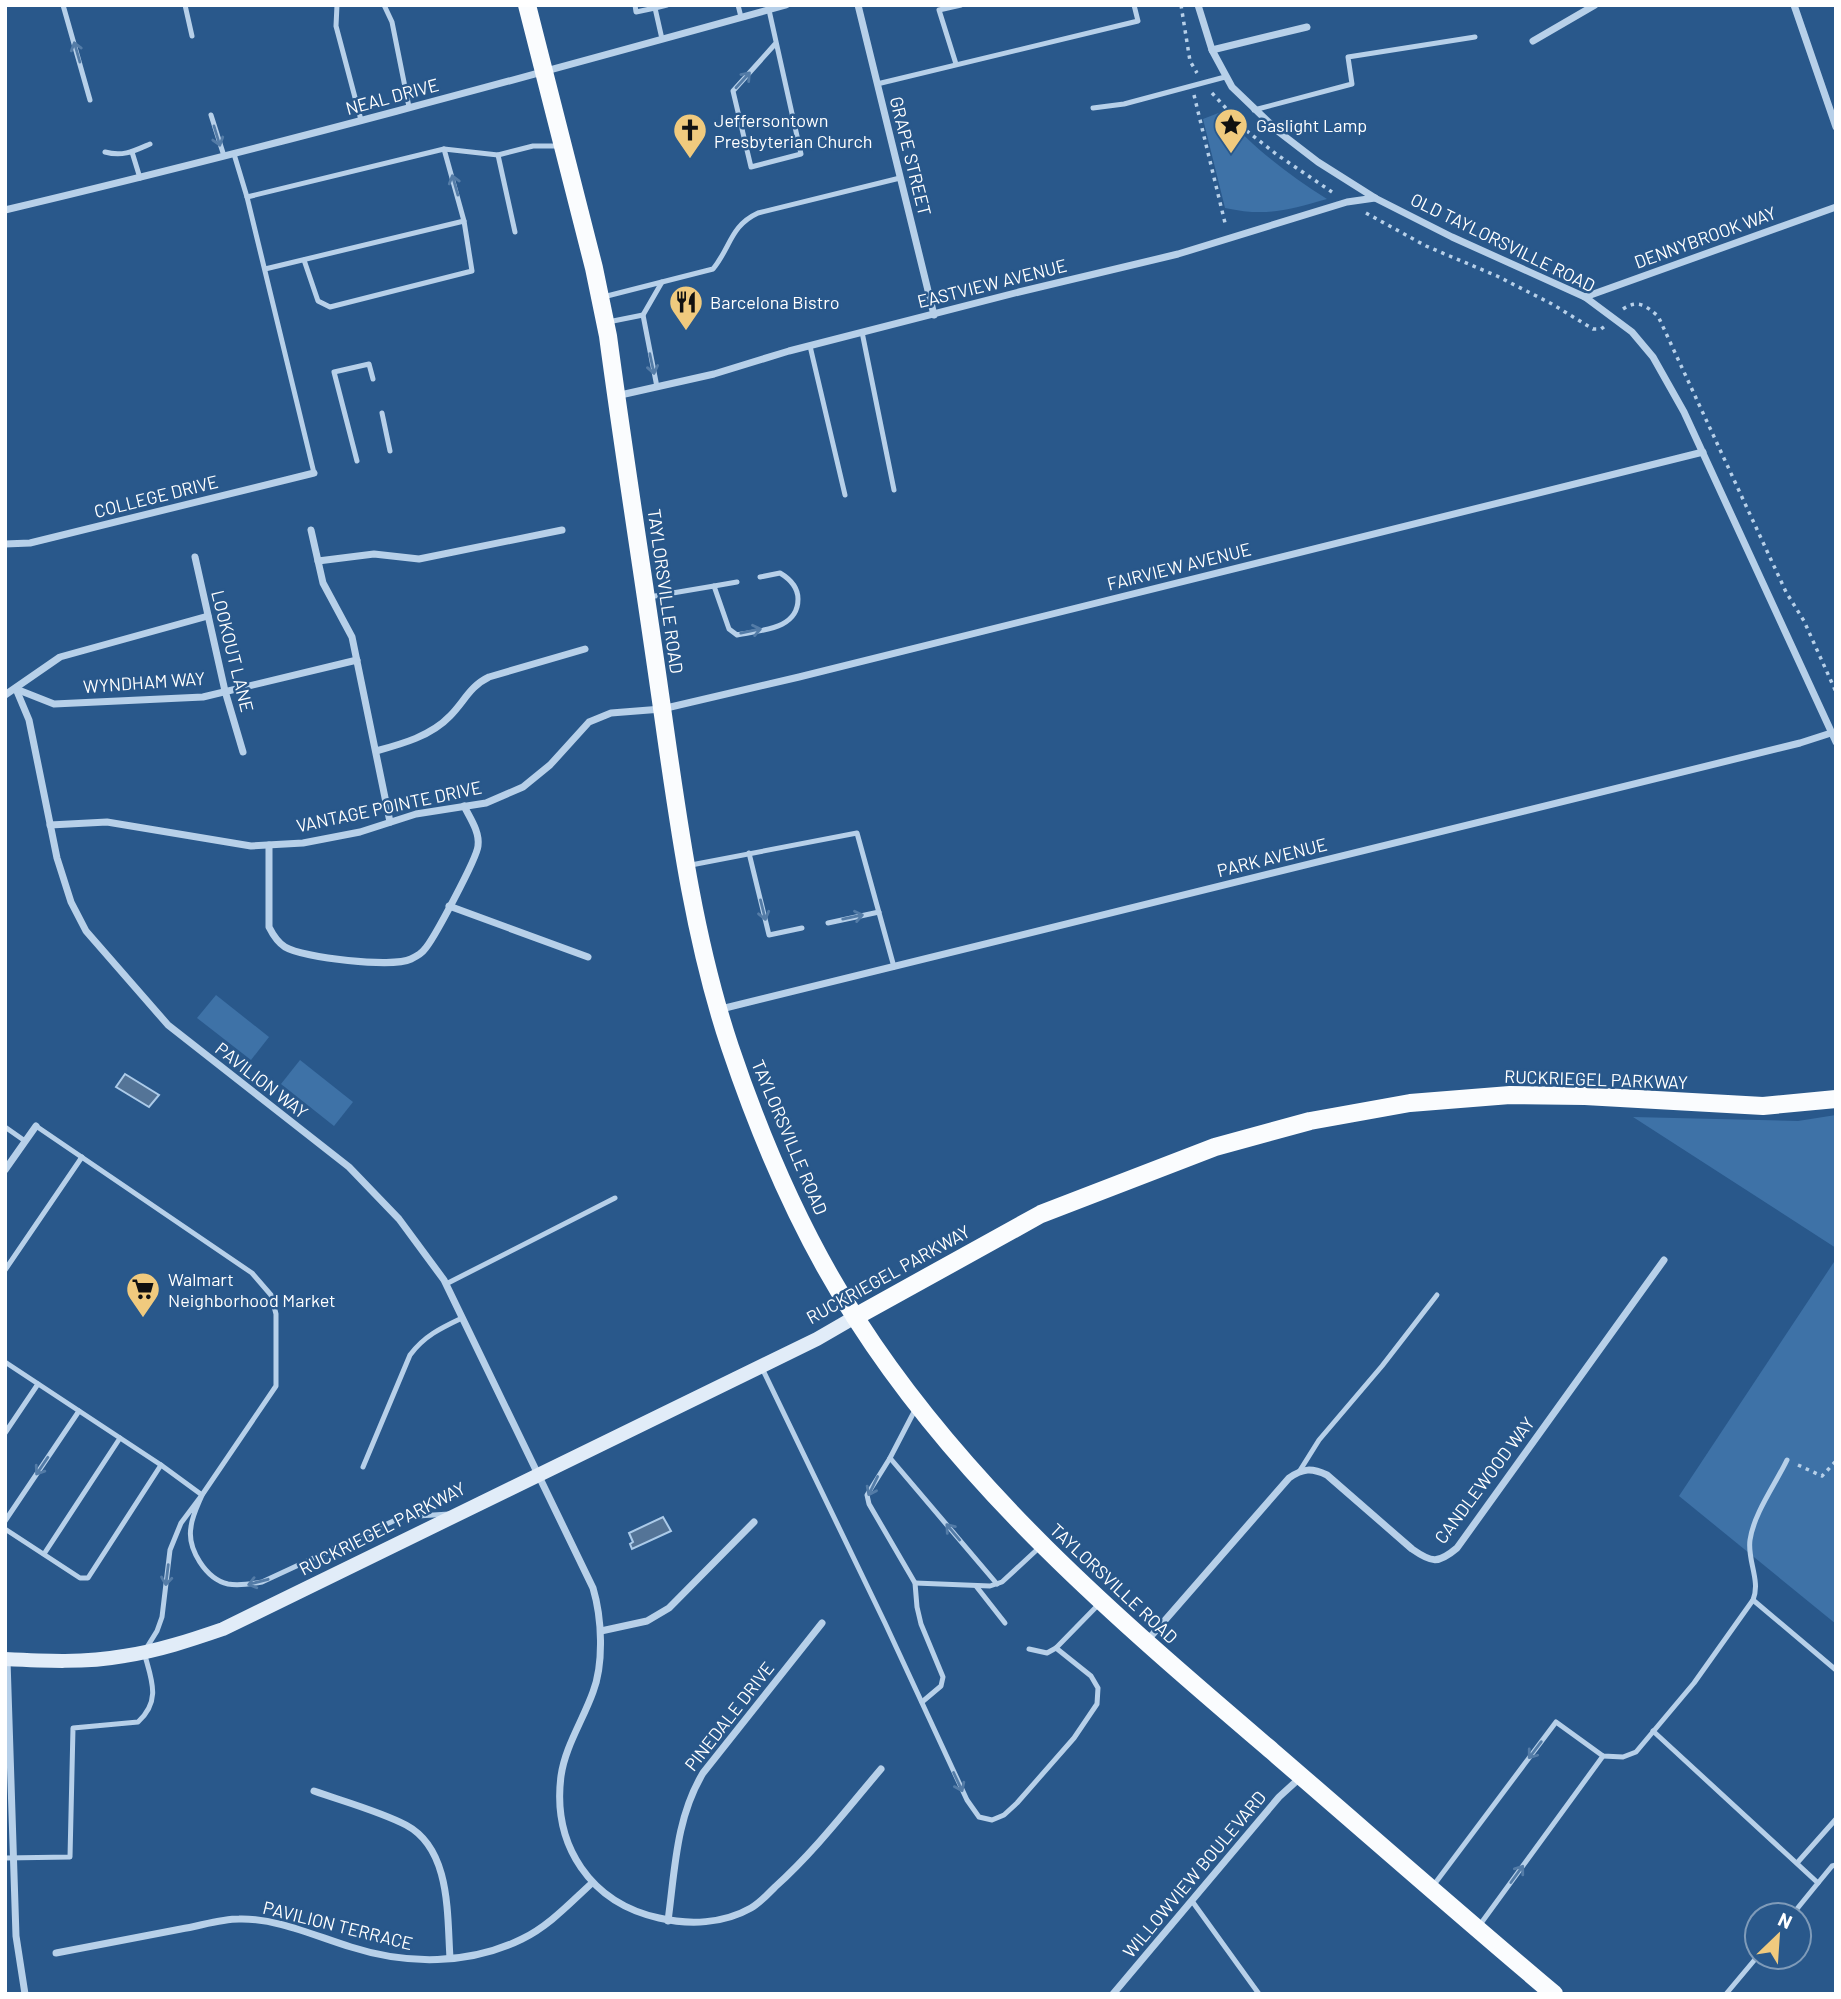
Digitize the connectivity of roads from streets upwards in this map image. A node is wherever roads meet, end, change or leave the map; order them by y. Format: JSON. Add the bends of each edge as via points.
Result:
{"nodes":[{"id":1,"x":527,"y":5,"type":"edge"},
{"id":2,"x":786,"y":5,"type":"edge"},
{"id":3,"x":858,"y":5,"type":"edge"},
{"id":4,"x":1199,"y":5,"type":"edge"},
{"id":5,"x":1595,"y":5,"type":"edge"},
{"id":6,"x":1794,"y":5,"type":"edge"},
{"id":7,"x":1307,"y":27,"type":"dead end"},
{"id":8,"x":1533,"y":41,"type":"dead end"},
{"id":9,"x":1212,"y":50,"type":"junction"},
{"id":10,"x":546,"y":71,"type":"junction"},
{"id":11,"x":1836,"y":127,"type":"edge"},
{"id":12,"x":1375,"y":198,"type":"junction"},
{"id":13,"x":1836,"y":207,"type":"edge"},
{"id":14,"x":5,"y":210,"type":"edge"},
{"id":15,"x":1585,"y":297,"type":"junction"},
{"id":16,"x":934,"y":315,"type":"junction"},
{"id":17,"x":616,"y":397,"type":"junction"},
{"id":18,"x":1703,"y":452,"type":"junction"},
{"id":19,"x":314,"y":473,"type":"road end"},
{"id":20,"x":311,"y":530,"type":"dead end"},
{"id":21,"x":562,"y":530,"type":"dead end"},
{"id":22,"x":5,"y":544,"type":"edge"},
{"id":23,"x":195,"y":556,"type":"dead end"},
{"id":24,"x":318,"y":561,"type":"junction"},
{"id":25,"x":208,"y":616,"type":"junction"},
{"id":26,"x":585,"y":649,"type":"dead end"},
{"id":27,"x":357,"y":660,"type":"junction"},
{"id":28,"x":16,"y":689,"type":"junction"},
{"id":29,"x":225,"y":691,"type":"junction"},
{"id":30,"x":5,"y":695,"type":"edge"},
{"id":31,"x":662,"y":709,"type":"junction"},
{"id":32,"x":1831,"y":733,"type":"junction"},
{"id":33,"x":1836,"y":742,"type":"edge"},
{"id":34,"x":376,"y":751,"type":"junction"},
{"id":35,"x":243,"y":752,"type":"dead end"},
{"id":36,"x":464,"y":806,"type":"junction"},
{"id":37,"x":390,"y":822,"type":"junction"},
{"id":38,"x":50,"y":825,"type":"junction"},
{"id":39,"x":269,"y":845,"type":"junction"},
{"id":40,"x":449,"y":906,"type":"junction"},
{"id":41,"x":588,"y":957,"type":"dead end"},
{"id":42,"x":720,"y":1009,"type":"junction"},
{"id":43,"x":1836,"y":1099,"type":"edge"},
{"id":44,"x":36,"y":1126,"type":"road end"},
{"id":45,"x":5,"y":1170,"type":"edge"},
{"id":46,"x":1664,"y":1260,"type":"dead end"},
{"id":47,"x":855,"y":1317,"type":"junction"},
{"id":48,"x":538,"y":1474,"type":"junction"},
{"id":49,"x":754,"y":1522,"type":"dead end"},
{"id":50,"x":822,"y":1623,"type":"dead end"},
{"id":51,"x":601,"y":1631,"type":"junction"},
{"id":52,"x":1146,"y":1642,"type":"junction"},
{"id":53,"x":6,"y":1659,"type":"edge"},
{"id":54,"x":881,"y":1769,"type":"dead end"},
{"id":55,"x":1301,"y":1776,"type":"junction"},
{"id":56,"x":314,"y":1791,"type":"dead end"},
{"id":57,"x":9,"y":1859,"type":"edge"},
{"id":58,"x":592,"y":1883,"type":"junction"},
{"id":59,"x":668,"y":1921,"type":"junction"},
{"id":60,"x":56,"y":1953,"type":"dead end"},
{"id":61,"x":450,"y":1958,"type":"junction"},
{"id":62,"x":1548,"y":1992,"type":"edge"},
{"id":63,"x":25,"y":1994,"type":"edge"},
{"id":64,"x":1114,"y":1994,"type":"edge"}],
"edges":[{"from":1,"to":10,"type":"main road","name":"TAYLORSVILLE ROAD"},
{"from":2,"to":10,"type":"street","name":"NEAL DRIVE"},
{"from":3,"to":16,"type":"street","name":"GRAPE STREET"},
{"from":4,"to":9,"type":"street","name":"OLD TAYLORSVILLE ROAD"},
{"from":5,"to":8,"type":"street"},
{"from":6,"to":11,"type":"street"},
{"from":7,"to":9,"type":"street"},
{"from":9,"to":12,"type":"street","name":"OLD TAYLORSVILLE ROAD","via":[[1241,99],[1318,162]]},
{"from":10,"to":14,"type":"street","name":"NEAL DRIVE"},
{"from":10,"to":17,"type":"main road","name":"TAYLORSVILLE ROAD","via":[[600,298]]},
{"from":12,"to":15,"type":"street","name":"OLD TAYLORSVILLE ROAD"},
{"from":12,"to":16,"type":"street","name":"EASTVIEW AVENUE"},
{"from":13,"to":15,"type":"street","name":"DENNYBROOK WAY"},
{"from":15,"to":18,"type":"street","name":"OLD TAYLORSVILLE ROAD","via":[[1632,332],[1653,357]]},
{"from":16,"to":17,"type":"street","name":"EASTVIEW AVENUE"},
{"from":17,"to":31,"type":"main road","name":"TAYLORSVILLE ROAD"},
{"from":18,"to":31,"type":"street","name":"FAIRVIEW AVENUE"},
{"from":18,"to":32,"type":"street","name":"OLD TAYLORSVILLE ROAD"},
{"from":19,"to":22,"type":"street","name":"COLLEGE DRIVE","via":[[30,542]]},
{"from":20,"to":24,"type":"street"},
{"from":21,"to":24,"type":"street","via":[[419,559],[374,554]]},
{"from":23,"to":25,"type":"street","name":"LOOKOUT LANE"},
{"from":24,"to":27,"type":"street","via":[[323,583],[352,637]]},
{"from":25,"to":28,"type":"street","via":[[60,657]]},
{"from":25,"to":29,"type":"street","name":"LOOKOUT LANE"},
{"from":26,"to":34,"type":"street","via":[[489,677],[477,683],[435,729]]},
{"from":27,"to":29,"type":"street","name":"WYNDHAM WAY"},
{"from":27,"to":34,"type":"street"},
{"from":28,"to":29,"type":"street","name":"WYNDHAM WAY","via":[[54,704]]},
{"from":28,"to":30,"type":"street"},
{"from":28,"to":38,"type":"street","name":"PAVILION WAY","via":[[29,720]]},
{"from":29,"to":35,"type":"street","name":"LOOKOUT LANE"},
{"from":31,"to":36,"type":"street","name":"VANTAGE POINTE DRIVE","via":[[611,713],[589,722],[523,787],[486,803]]},
{"from":31,"to":42,"type":"main road","name":"TAYLORSVILLE ROAD","via":[[702,943]]},
{"from":32,"to":33,"type":"street","name":"OLD TAYLORSVILLE ROAD"},
{"from":32,"to":42,"type":"street","name":"PARK AVENUE"},
{"from":34,"to":37,"type":"street"},
{"from":36,"to":37,"type":"street","name":"VANTAGE POINTE DRIVE"},
{"from":36,"to":40,"type":"street","via":[[478,845],[474,862]]},
{"from":37,"to":39,"type":"street","name":"VANTAGE POINTE DRIVE","via":[[314,841]]},
{"from":38,"to":39,"type":"street","name":"VANTAGE POINTE DRIVE","via":[[107,822],[251,846]]},
{"from":38,"to":48,"type":"street","name":"PAVILION WAY","via":[[71,902],[105,955],[176,1032],[349,1167],[400,1219],[446,1284]]},
{"from":39,"to":40,"type":"street","via":[[269,927],[287,948],[319,957],[396,963],[425,949]]},
{"from":40,"to":41,"type":"street"},
{"from":42,"to":47,"type":"main road","name":"TAYLORSVILLE ROAD","via":[[778,1173]]},
{"from":43,"to":47,"type":"main road","name":"RUCKRIEGEL PARKWAY","via":[[1763,1106],[1510,1095],[1410,1103],[1310,1121],[1215,1147],[1041,1214]]},
{"from":44,"to":45,"type":"street"},
{"from":46,"to":52,"type":"street","name":"CANDLEWOOD WAY","via":[[1457,1548],[1445,1558],[1427,1560],[1327,1475],[1315,1469],[1299,1472]]},
{"from":47,"to":48,"type":"main road","name":"RUCKRIEGEL PARKWAY"},
{"from":47,"to":52,"type":"main road","name":"TAYLORSVILLE ROAD","via":[[917,1405],[969,1468],[1042,1546]]},
{"from":48,"to":51,"type":"street","name":"PAVILION WAY","via":[[593,1588]]},
{"from":48,"to":53,"type":"main road","name":"RUCKRIEGEL PARKWAY","via":[[250,1618],[175,1645],[123,1657],[54,1662]]},
{"from":49,"to":51,"type":"street","via":[[669,1608],[647,1621]]},
{"from":50,"to":59,"type":"street","name":"PINEDALE DRIVE","via":[[695,1787],[679,1830]]},
{"from":51,"to":58,"type":"street","name":"PAVILION WAY","via":[[594,1689],[561,1776],[564,1833]]},
{"from":52,"to":55,"type":"main road","name":"TAYLORSVILLE ROAD"},
{"from":53,"to":57,"type":"street"},
{"from":54,"to":59,"type":"street","via":[[797,1867],[751,1908],[700,1923]]},
{"from":55,"to":62,"type":"main road","name":"TAYLORSVILLE ROAD"},
{"from":55,"to":64,"type":"street","name":"WILLOWVIEW BOULEVARD"},
{"from":56,"to":61,"type":"street","via":[[406,1825],[428,1843],[442,1877]]},
{"from":57,"to":63,"type":"street"},
{"from":58,"to":59,"type":"street","via":[[643,1915]]},
{"from":58,"to":61,"type":"street","name":"PAVILION TERRACE","via":[[522,1939]]},
{"from":60,"to":61,"type":"street","name":"PAVILION TERRACE","via":[[238,1919],[287,1926],[402,1959]]}]}
